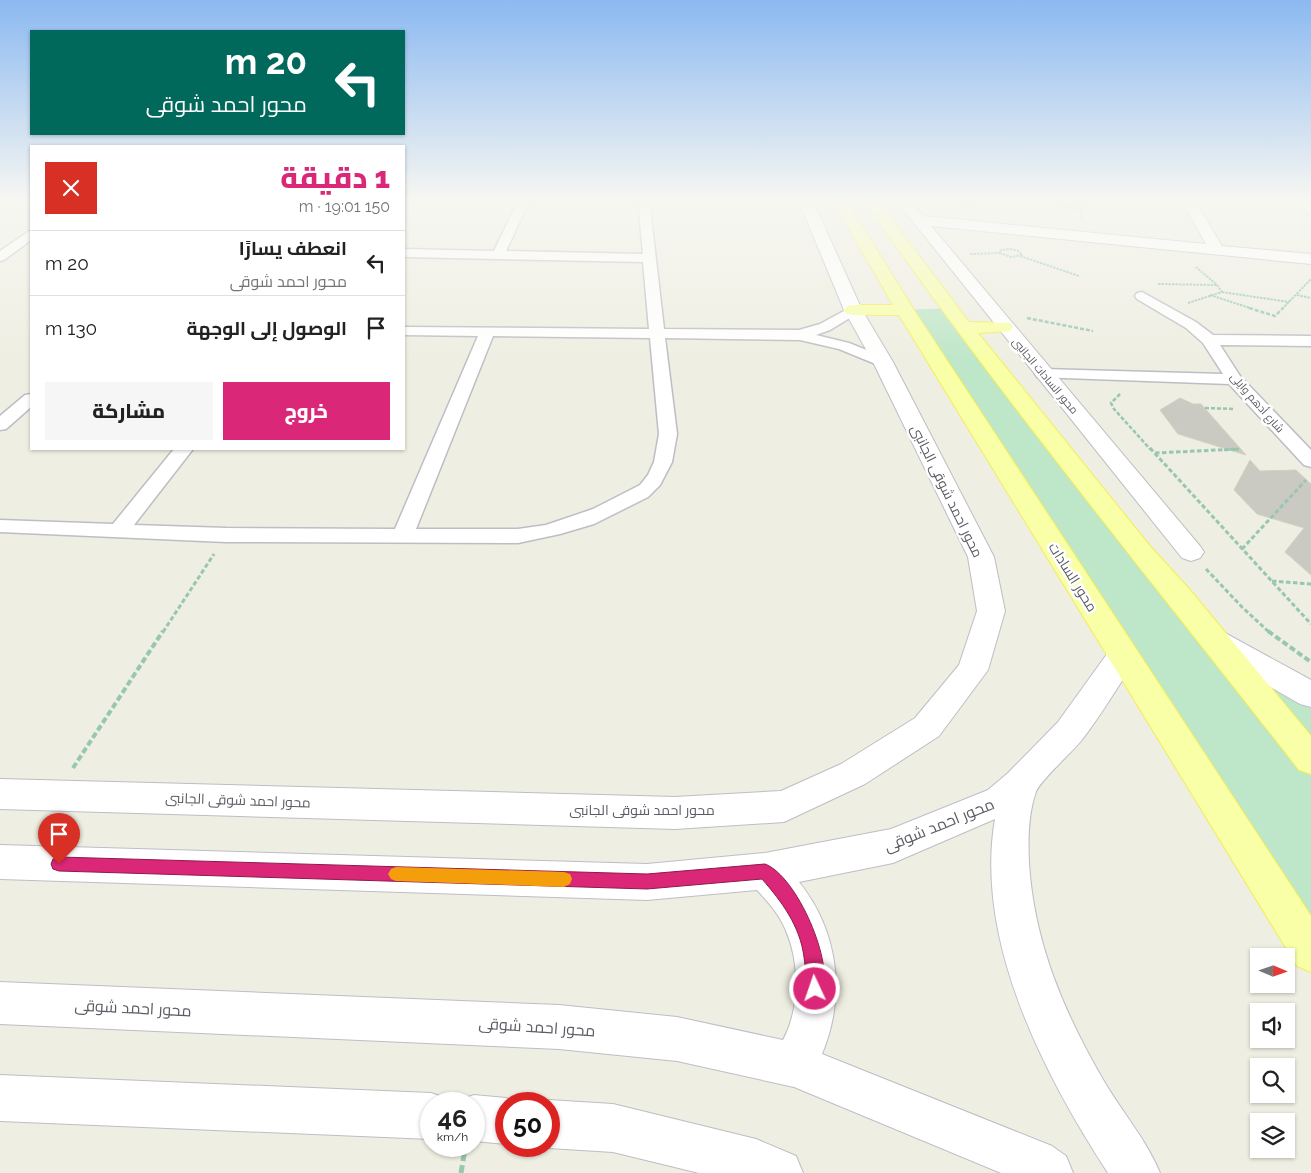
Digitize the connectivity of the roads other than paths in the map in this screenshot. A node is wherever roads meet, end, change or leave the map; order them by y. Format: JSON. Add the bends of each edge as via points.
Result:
{"nodes":[{"id":1,"x":13,"y":254,"type":"edge"},
{"id":2,"x":439,"y":254,"type":"edge"},
{"id":3,"x":649,"y":254,"type":"edge"},
{"id":4,"x":829,"y":254,"type":"edge"},
{"id":5,"x":871,"y":254,"type":"edge"},
{"id":6,"x":909,"y":254,"type":"edge"},
{"id":7,"x":945,"y":254,"type":"edge"},
{"id":8,"x":1243,"y":254,"type":"edge"},
{"id":9,"x":1261,"y":254,"type":"edge"},
{"id":10,"x":498,"y":255,"type":"joint"},
{"id":11,"x":650,"y":258,"type":"junction"},
{"id":12,"x":1311,"y":259,"type":"edge"},
{"id":13,"x":3,"y":265,"type":"edge"},
{"id":14,"x":1311,"y":265,"type":"edge"},
{"id":15,"x":1142,"y":296,"type":"road end"},
{"id":16,"x":853,"y":310,"type":"junction"},
{"id":17,"x":905,"y":310,"type":"junction"},
{"id":18,"x":1004,"y":327,"type":"junction"},
{"id":19,"x":964,"y":328,"type":"junction"},
{"id":20,"x":405,"y":331,"type":"edge"},
{"id":21,"x":486,"y":332,"type":"junction"},
{"id":22,"x":658,"y":334,"type":"junction"},
{"id":23,"x":800,"y":335,"type":"junction"},
{"id":24,"x":1209,"y":340,"type":"junction"},
{"id":25,"x":1311,"y":341,"type":"edge"},
{"id":26,"x":883,"y":362,"type":"junction"},
{"id":27,"x":1044,"y":374,"type":"junction"},
{"id":28,"x":1234,"y":379,"type":"junction"},
{"id":29,"x":30,"y":400,"type":"edge"},
{"id":30,"x":0,"y":426,"type":"edge"},
{"id":31,"x":183,"y":450,"type":"edge"},
{"id":32,"x":1311,"y":461,"type":"edge"},
{"id":33,"x":0,"y":526,"type":"edge"},
{"id":34,"x":119,"y":530,"type":"junction"},
{"id":35,"x":402,"y":537,"type":"junction"},
{"id":36,"x":1191,"y":552,"type":"road end"},
{"id":37,"x":1215,"y":641,"type":"junction"},
{"id":38,"x":1122,"y":655,"type":"junction"},
{"id":39,"x":1311,"y":695,"type":"edge"},
{"id":40,"x":1311,"y":760,"type":"edge"},
{"id":41,"x":1020,"y":784,"type":"junction"},
{"id":42,"x":0,"y":794,"type":"edge"},
{"id":43,"x":0,"y":862,"type":"edge"},
{"id":44,"x":765,"y":871,"type":"junction"},
{"id":45,"x":1311,"y":952,"type":"edge"},
{"id":46,"x":0,"y":1003,"type":"edge"},
{"id":47,"x":794,"y":1065,"type":"junction"},
{"id":48,"x":0,"y":1098,"type":"edge"},
{"id":49,"x":420,"y":1116,"type":"edge"},
{"id":50,"x":560,"y":1125,"type":"edge"},
{"id":51,"x":779,"y":1173,"type":"edge"},
{"id":52,"x":1049,"y":1173,"type":"edge"},
{"id":53,"x":1136,"y":1173,"type":"edge"}],
"edges":[{"from":1,"to":13,"type":"street"},
{"from":2,"to":10,"type":"street"},
{"from":3,"to":11,"type":"street"},
{"from":4,"to":16,"type":"street"},
{"from":5,"to":17,"type":"main road","name":"محور السادات"},
{"from":6,"to":19,"type":"main road"},
{"from":7,"to":18,"type":"street","name":"محور السادات الجانبى"},
{"from":8,"to":14,"type":"street"},
{"from":9,"to":12,"type":"street"},
{"from":10,"to":11,"type":"street"},
{"from":11,"to":22,"type":"street"},
{"from":15,"to":24,"type":"street","name":"شارع أدهم وايلى","via":[[1191,325]]},
{"from":16,"to":17,"type":"main road"},
{"from":16,"to":23,"type":"street","via":[[825,326]]},
{"from":16,"to":26,"type":"street"},
{"from":17,"to":38,"type":"main road","name":"محور السادات"},
{"from":18,"to":19,"type":"main road"},
{"from":18,"to":27,"type":"street","name":"محور السادات الجانبى"},
{"from":19,"to":37,"type":"main road"},
{"from":20,"to":21,"type":"street"},
{"from":21,"to":22,"type":"street"},
{"from":21,"to":35,"type":"street"},
{"from":22,"to":23,"type":"street"},
{"from":22,"to":35,"type":"street","via":[[668,447],[664,462],[648,488],[610,510],[544,533]]},
{"from":23,"to":26,"type":"street","via":[[844,346]]},
{"from":24,"to":25,"type":"street"},
{"from":24,"to":28,"type":"street","name":"شارع أدهم وايلى"},
{"from":26,"to":42,"type":"street","name":"محور احمد شوقى الجانبى","via":[[981,557],[991,611],[973,670],[927,727],[853,774],[784,806],[675,813]]},
{"from":27,"to":28,"type":"street"},
{"from":27,"to":36,"type":"street","name":"محور السادات الجانبى"},
{"from":28,"to":32,"type":"street","name":"شارع أدهم وايلى"},
{"from":29,"to":30,"type":"street"},
{"from":31,"to":34,"type":"street"},
{"from":33,"to":34,"type":"street"},
{"from":34,"to":35,"type":"street"},
{"from":37,"to":39,"type":"street"},
{"from":37,"to":40,"type":"main road"},
{"from":38,"to":41,"type":"street","name":"محور احمد شوقى","via":[[1070,732]]},
{"from":38,"to":45,"type":"main road","name":"محور السادات"},
{"from":41,"to":44,"type":"street","name":"محور احمد شوقى","via":[[1000,801],[893,846]]},
{"from":41,"to":53,"type":"street","via":[[1010,849],[1012,888],[1032,976],[1079,1082]]},
{"from":43,"to":44,"type":"street","name":"محور احمد شوقى","via":[[647,882]]},
{"from":44,"to":47,"type":"street","via":[[800,917],[811,944],[816,974],[815,1005],[808,1036]]},
{"from":46,"to":47,"type":"street","name":"محور احمد شوقى","via":[[559,1027],[677,1039]]},
{"from":47,"to":52,"type":"street","name":"محور احمد شوقى","via":[[1035,1163]]},
{"from":48,"to":49,"type":"street"},
{"from":50,"to":51,"type":"street","via":[[613,1128],[756,1164]]}]}
